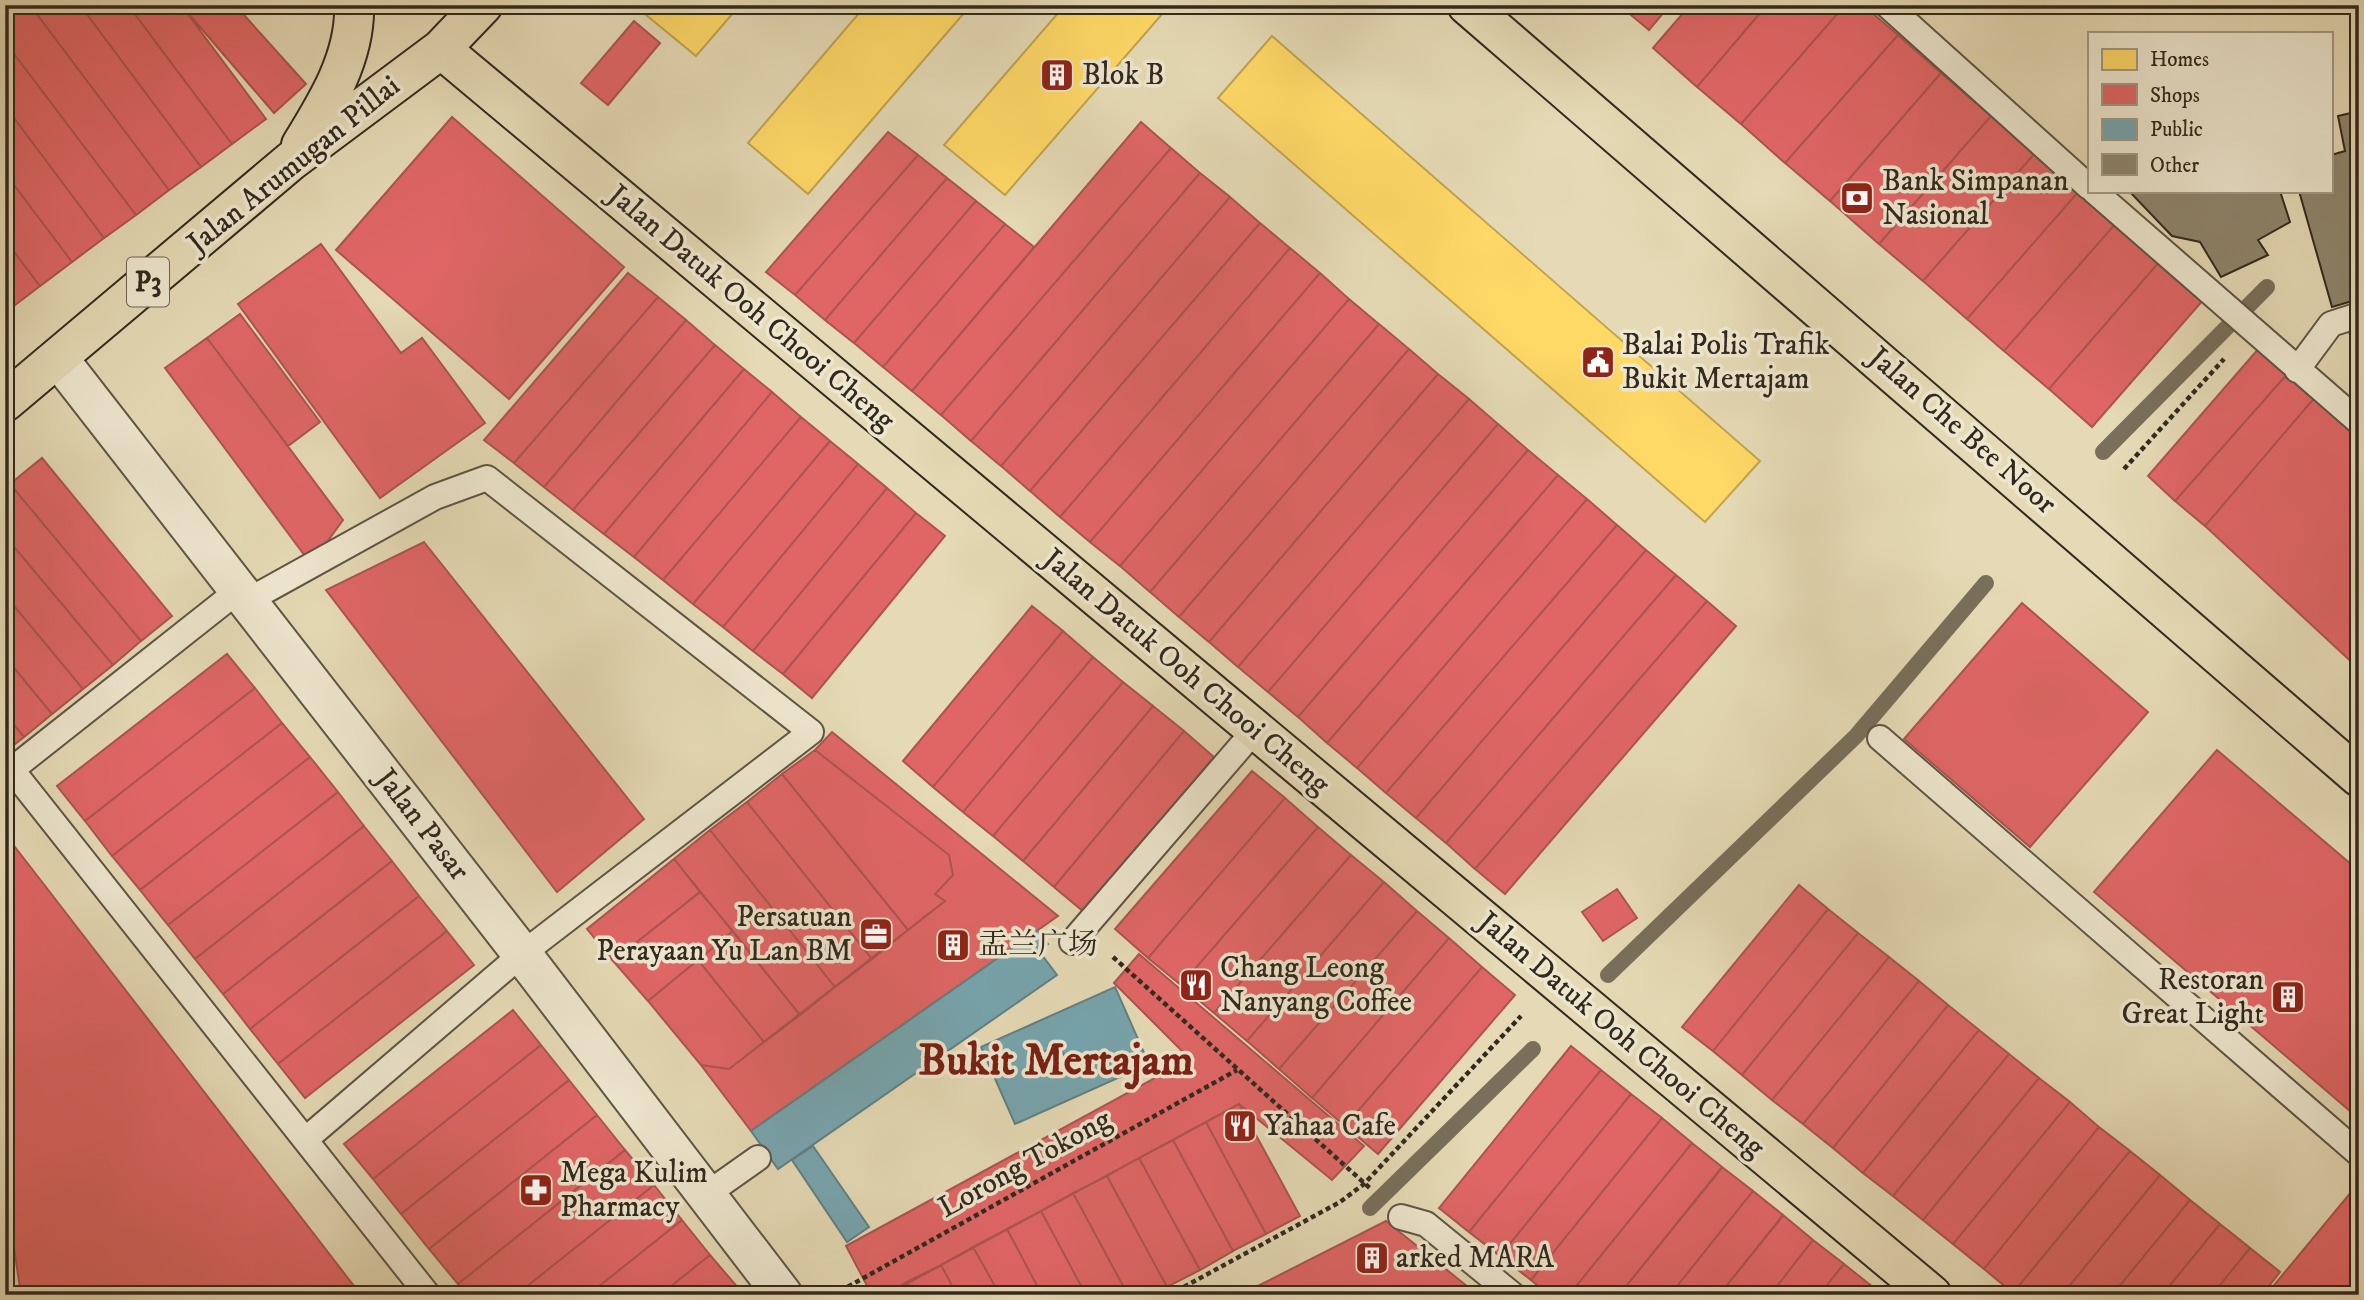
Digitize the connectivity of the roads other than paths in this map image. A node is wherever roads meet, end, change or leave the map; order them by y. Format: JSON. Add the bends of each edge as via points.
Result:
{"nodes":[{"id":1,"x":354,"y":5,"type":"edge"},
{"id":2,"x":483,"y":5,"type":"edge"},
{"id":3,"x":1467,"y":5,"type":"edge"},
{"id":4,"x":1887,"y":5,"type":"edge"},
{"id":5,"x":441,"y":49,"type":"junction"},
{"id":6,"x":291,"y":162,"type":"junction"},
{"id":7,"x":2088,"y":186,"type":"edge"},
{"id":8,"x":2095,"y":192,"type":"edge"},
{"id":9,"x":2359,"y":315,"type":"edge"},
{"id":10,"x":58,"y":358,"type":"junction"},
{"id":11,"x":2298,"y":370,"type":"junction"},
{"id":12,"x":5,"y":402,"type":"edge"},
{"id":13,"x":2359,"y":422,"type":"edge"},
{"id":14,"x":243,"y":595,"type":"junction"},
{"id":15,"x":1255,"y":730,"type":"junction"},
{"id":16,"x":1880,"y":738,"type":"dead end"},
{"id":17,"x":9,"y":773,"type":"edge"},
{"id":18,"x":2359,"y":777,"type":"edge"},
{"id":19,"x":1078,"y":937,"type":"road end"},
{"id":20,"x":522,"y":954,"type":"junction"},
{"id":21,"x":305,"y":1140,"type":"junction"},
{"id":22,"x":2359,"y":1154,"type":"edge"},
{"id":23,"x":758,"y":1158,"type":"dead end"},
{"id":24,"x":708,"y":1194,"type":"junction"},
{"id":25,"x":1401,"y":1217,"type":"dead end"},
{"id":26,"x":428,"y":1295,"type":"edge"},
{"id":27,"x":783,"y":1295,"type":"edge"},
{"id":28,"x":1513,"y":1295,"type":"edge"},
{"id":29,"x":1932,"y":1295,"type":"edge"}],
"edges":[{"from":1,"to":6,"type":"main road","via":[[346,59],[328,102]]},
{"from":2,"to":5,"type":"main road","name":"Jalan Arumugan Pillai","number":"P3"},
{"from":3,"to":18,"type":"main road","name":"Jalan Che Bee Noor"},
{"from":4,"to":7,"type":"lane"},
{"from":5,"to":6,"type":"main road","name":"Jalan Arumugan Pillai","number":"P3"},
{"from":5,"to":15,"type":"main road","name":"Jalan Datuk Ooh Chooi Cheng"},
{"from":6,"to":10,"type":"main road","name":"Jalan Arumugan Pillai","number":"P3"},
{"from":8,"to":11,"type":"lane"},
{"from":9,"to":11,"type":"lane","via":[[2331,324]]},
{"from":10,"to":12,"type":"main road","name":"Jalan Arumugan Pillai","number":"P3"},
{"from":10,"to":14,"type":"street","name":"Jalan Pasar"},
{"from":11,"to":13,"type":"lane"},
{"from":14,"to":17,"type":"lane"},
{"from":14,"to":20,"type":"street","name":"Jalan Pasar"},
{"from":14,"to":20,"type":"lane","via":[[435,497],[487,478],[811,732]]},
{"from":15,"to":19,"type":"lane"},
{"from":15,"to":29,"type":"main road","name":"Jalan Datuk Ooh Chooi Cheng"},
{"from":16,"to":22,"type":"lane"},
{"from":17,"to":21,"type":"lane"},
{"from":20,"to":21,"type":"lane"},
{"from":20,"to":24,"type":"street","name":"Jalan Pasar"},
{"from":21,"to":26,"type":"lane"},
{"from":23,"to":24,"type":"lane"},
{"from":24,"to":27,"type":"street","name":"Jalan Pasar"},
{"from":25,"to":28,"type":"lane","via":[[1426,1224]]}]}
